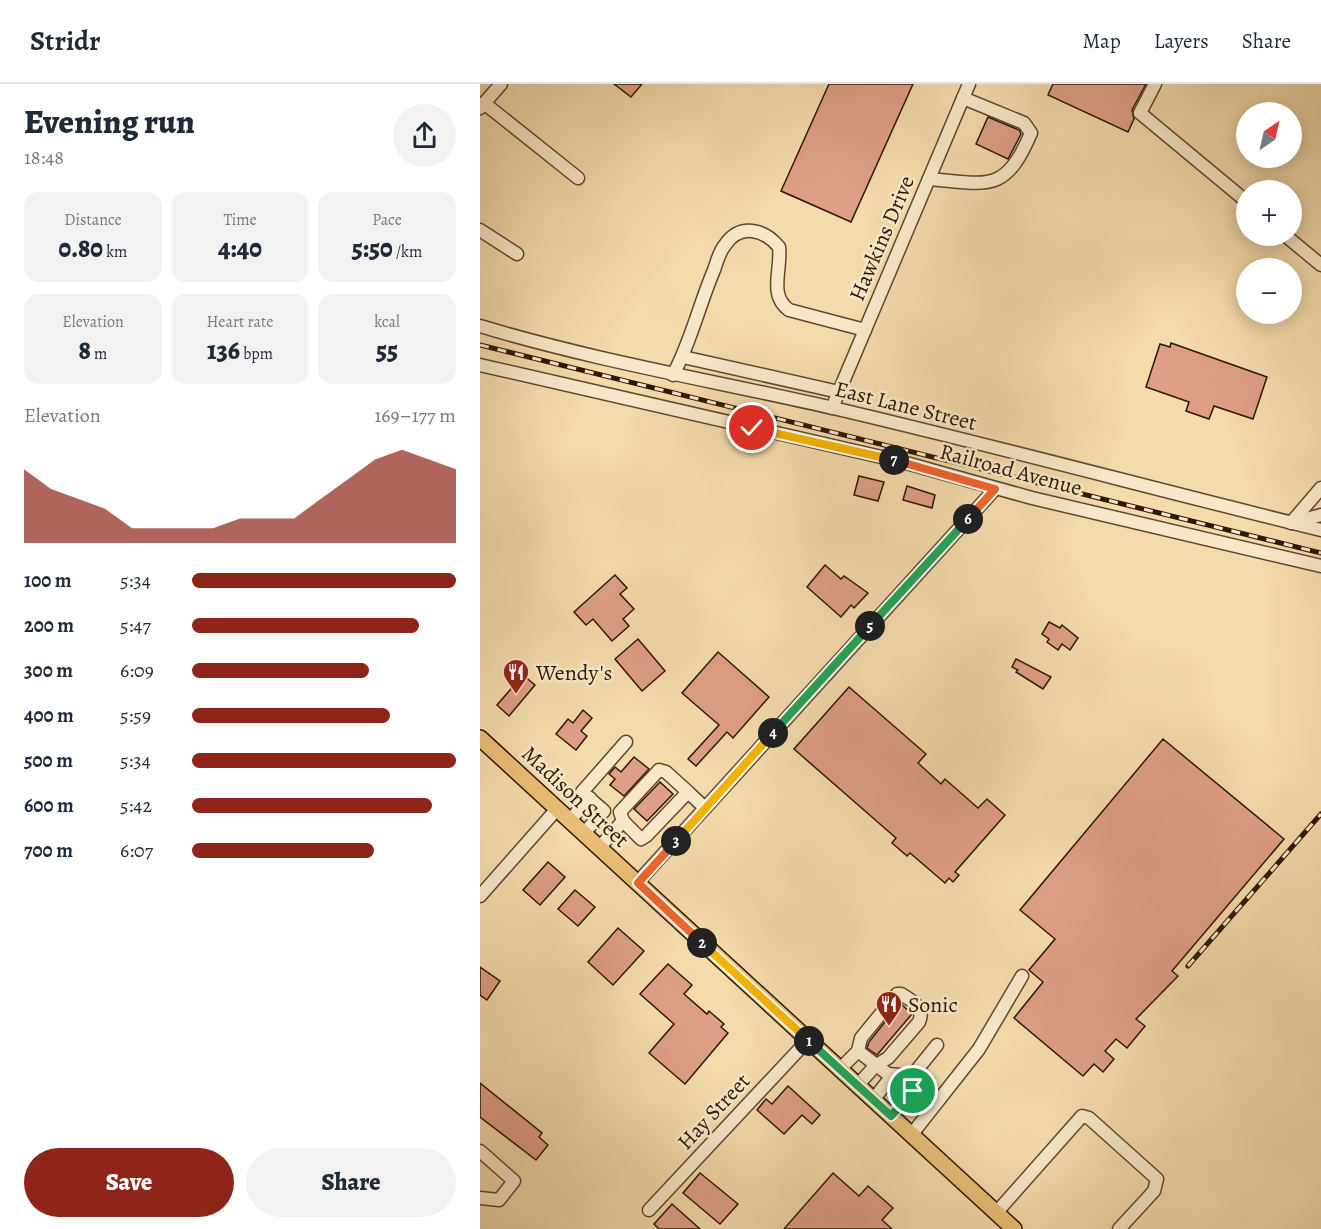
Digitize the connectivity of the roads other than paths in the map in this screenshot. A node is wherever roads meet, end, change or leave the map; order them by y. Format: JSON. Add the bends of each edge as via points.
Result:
{"nodes":[{"id":1,"x":501,"y":84,"type":"edge"},
{"id":2,"x":969,"y":84,"type":"edge"},
{"id":3,"x":1155,"y":84,"type":"edge"},
{"id":4,"x":963,"y":98,"type":"junction"},
{"id":5,"x":482,"y":105,"type":"edge"},
{"id":6,"x":578,"y":178,"type":"dead end"},
{"id":7,"x":929,"y":179,"type":"junction"},
{"id":8,"x":1236,"y":193,"type":"edge"},
{"id":9,"x":480,"y":230,"type":"edge"},
{"id":10,"x":1298,"y":246,"type":"edge"},
{"id":11,"x":517,"y":254,"type":"dead end"},
{"id":12,"x":1321,"y":265,"type":"edge"},
{"id":13,"x":480,"y":326,"type":"edge"},
{"id":14,"x":865,"y":330,"type":"junction"},
{"id":15,"x":683,"y":357,"type":"junction"},
{"id":16,"x":709,"y":362,"type":"junction"},
{"id":17,"x":480,"y":365,"type":"edge"},
{"id":18,"x":733,"y":368,"type":"junction"},
{"id":19,"x":753,"y":372,"type":"junction"},
{"id":20,"x":673,"y":375,"type":"junction"},
{"id":21,"x":775,"y":377,"type":"junction"},
{"id":22,"x":798,"y":381,"type":"junction"},
{"id":23,"x":702,"y":382,"type":"junction"},
{"id":24,"x":728,"y":387,"type":"junction"},
{"id":25,"x":748,"y":391,"type":"junction"},
{"id":26,"x":839,"y":392,"type":"junction"},
{"id":27,"x":770,"y":395,"type":"junction"},
{"id":28,"x":792,"y":400,"type":"junction"},
{"id":29,"x":832,"y":408,"type":"junction"},
{"id":30,"x":990,"y":487,"type":"junction"},
{"id":31,"x":1321,"y":488,"type":"edge"},
{"id":32,"x":1321,"y":515,"type":"edge"},
{"id":33,"x":1291,"y":523,"type":"junction"},
{"id":34,"x":1321,"y":530,"type":"edge"},
{"id":35,"x":1321,"y":566,"type":"edge"},
{"id":36,"x":480,"y":738,"type":"edge"},
{"id":37,"x":626,"y":742,"type":"dead end"},
{"id":38,"x":688,"y":792,"type":"junction"},
{"id":39,"x":590,"y":798,"type":"junction"},
{"id":40,"x":705,"y":808,"type":"junction"},
{"id":41,"x":556,"y":810,"type":"junction"},
{"id":42,"x":569,"y":821,"type":"junction"},
{"id":43,"x":623,"y":821,"type":"junction"},
{"id":44,"x":583,"y":834,"type":"junction"},
{"id":45,"x":599,"y":848,"type":"junction"},
{"id":46,"x":638,"y":883,"type":"junction"},
{"id":47,"x":480,"y":896,"type":"edge"},
{"id":48,"x":1022,"y":976,"type":"dead end"},
{"id":49,"x":808,"y":1040,"type":"junction"},
{"id":50,"x":937,"y":1045,"type":"dead end"},
{"id":51,"x":858,"y":1051,"type":"junction"},
{"id":52,"x":875,"y":1066,"type":"junction"},
{"id":53,"x":840,"y":1070,"type":"junction"},
{"id":54,"x":892,"y":1076,"type":"junction"},
{"id":55,"x":912,"y":1076,"type":"junction"},
{"id":56,"x":857,"y":1086,"type":"junction"},
{"id":57,"x":873,"y":1100,"type":"junction"},
{"id":58,"x":891,"y":1116,"type":"junction"},
{"id":59,"x":912,"y":1134,"type":"junction"},
{"id":60,"x":480,"y":1151,"type":"edge"},
{"id":61,"x":480,"y":1198,"type":"edge"},
{"id":62,"x":650,"y":1210,"type":"dead end"},
{"id":63,"x":996,"y":1213,"type":"junction"},
{"id":64,"x":1014,"y":1229,"type":"edge"},
{"id":65,"x":1119,"y":1229,"type":"edge"}],
"edges":[{"from":1,"to":5,"type":"street"},
{"from":2,"to":4,"type":"street","name":"Hawkins Drive"},
{"from":3,"to":8,"type":"street","via":[[1140,113]]},
{"from":4,"to":7,"type":"street","name":"Hawkins Drive"},
{"from":4,"to":7,"type":"street","via":[[1024,123],[1031,133],[1015,167],[999,180],[980,184]]},
{"from":5,"to":6,"type":"street"},
{"from":7,"to":14,"type":"street","name":"Hawkins Drive"},
{"from":9,"to":11,"type":"street"},
{"from":10,"to":12,"type":"street"},
{"from":13,"to":20,"type":"street","name":"East Lane Street"},
{"from":14,"to":15,"type":"street","via":[[789,310],[780,303],[779,247],[758,231],[745,230],[724,245]]},
{"from":14,"to":26,"type":"street","name":"Hawkins Drive"},
{"from":15,"to":16,"type":"street"},
{"from":15,"to":20,"type":"street"},
{"from":16,"to":18,"type":"street"},
{"from":16,"to":23,"type":"street"},
{"from":17,"to":30,"type":"street","name":"Railroad Avenue","via":[[899,461]]},
{"from":18,"to":19,"type":"street"},
{"from":18,"to":24,"type":"street"},
{"from":19,"to":21,"type":"street"},
{"from":19,"to":25,"type":"street"},
{"from":20,"to":23,"type":"street","name":"East Lane Street"},
{"from":21,"to":22,"type":"street"},
{"from":21,"to":27,"type":"street"},
{"from":22,"to":26,"type":"street"},
{"from":22,"to":28,"type":"street"},
{"from":23,"to":24,"type":"street","name":"East Lane Street"},
{"from":24,"to":25,"type":"street","name":"East Lane Street"},
{"from":25,"to":27,"type":"street","name":"East Lane Street"},
{"from":26,"to":29,"type":"street","name":"Hawkins Drive"},
{"from":27,"to":28,"type":"street","name":"East Lane Street"},
{"from":28,"to":29,"type":"street","name":"East Lane Street"},
{"from":29,"to":33,"type":"street","name":"East Lane Street"},
{"from":30,"to":35,"type":"street","name":"Railroad Avenue"},
{"from":30,"to":40,"type":"street","via":[[995,489]]},
{"from":31,"to":33,"type":"street"},
{"from":32,"to":33,"type":"street"},
{"from":33,"to":34,"type":"street","name":"East Lane Street"},
{"from":36,"to":41,"type":"main road","name":"Madison Street"},
{"from":37,"to":39,"type":"street","via":[[582,792]]},
{"from":38,"to":40,"type":"street"},
{"from":38,"to":43,"type":"street","via":[[641,839]]},
{"from":38,"to":43,"type":"street","via":[[659,770],[620,812]]},
{"from":39,"to":42,"type":"street"},
{"from":39,"to":44,"type":"street","via":[[604,811]]},
{"from":40,"to":46,"type":"street"},
{"from":41,"to":42,"type":"main road","name":"Madison Street"},
{"from":41,"to":47,"type":"street"},
{"from":42,"to":44,"type":"main road","name":"Madison Street"},
{"from":43,"to":45,"type":"street"},
{"from":44,"to":45,"type":"main road","name":"Madison Street"},
{"from":45,"to":46,"type":"main road","name":"Madison Street"},
{"from":46,"to":49,"type":"main road","name":"Madison Street"},
{"from":48,"to":59,"type":"street","via":[[979,1049]]},
{"from":49,"to":53,"type":"main road","name":"Madison Street"},
{"from":49,"to":62,"type":"street","name":"Hay Street"},
{"from":50,"to":55,"type":"street"},
{"from":51,"to":52,"type":"street"},
{"from":51,"to":52,"type":"street","via":[[861,1038],[897,994],[920,1007],[919,1022],[888,1058]]},
{"from":51,"to":53,"type":"street"},
{"from":52,"to":54,"type":"street"},
{"from":52,"to":56,"type":"street"},
{"from":53,"to":56,"type":"main road","name":"Madison Street"},
{"from":54,"to":55,"type":"street"},
{"from":54,"to":57,"type":"street"},
{"from":55,"to":58,"type":"street","via":[[913,1091]]},
{"from":56,"to":57,"type":"main road","name":"Madison Street"},
{"from":57,"to":58,"type":"main road","name":"Madison Street"},
{"from":58,"to":59,"type":"main road","name":"Madison Street"},
{"from":59,"to":63,"type":"main road","name":"Madison Street"},
{"from":60,"to":61,"type":"street","via":[[514,1181],[499,1200]]},
{"from":63,"to":64,"type":"main road","name":"Madison Street"},
{"from":63,"to":65,"type":"street","via":[[1082,1116],[1157,1179],[1154,1191]]}]}
